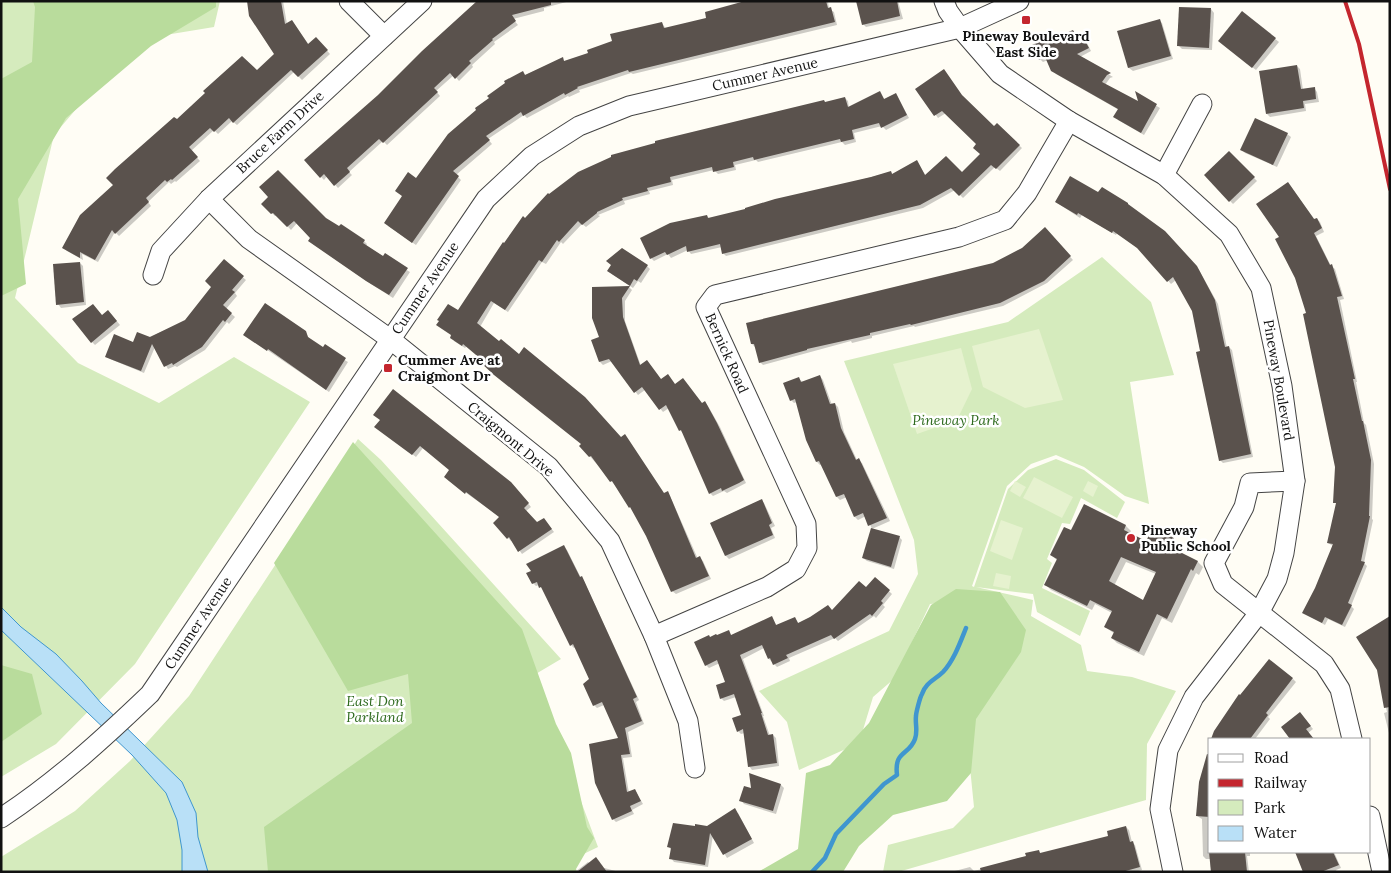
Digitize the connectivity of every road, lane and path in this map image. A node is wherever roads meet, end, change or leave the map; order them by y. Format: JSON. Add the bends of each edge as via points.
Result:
{"nodes":[{"id":1,"x":349,"y":1,"type":"edge"},
{"id":2,"x":422,"y":1,"type":"edge"},
{"id":3,"x":944,"y":1,"type":"edge"},
{"id":4,"x":1019,"y":1,"type":"edge"},
{"id":5,"x":960,"y":28,"type":"junction"},
{"id":6,"x":384,"y":36,"type":"junction"},
{"id":7,"x":1202,"y":104,"type":"dead end"},
{"id":8,"x":1068,"y":121,"type":"junction"},
{"id":9,"x":1164,"y":175,"type":"junction"},
{"id":10,"x":209,"y":199,"type":"junction"},
{"id":11,"x":153,"y":275,"type":"dead end"},
{"id":12,"x":390,"y":339,"type":"junction"},
{"id":13,"x":1295,"y":481,"type":"junction"},
{"id":14,"x":1259,"y":613,"type":"junction"},
{"id":15,"x":654,"y":636,"type":"junction"},
{"id":16,"x":1352,"y":738,"type":"edge"},
{"id":17,"x":695,"y":768,"type":"dead end"},
{"id":18,"x":1,"y":818,"type":"edge"},
{"id":19,"x":1371,"y":821,"type":"edge"},
{"id":20,"x":1173,"y":872,"type":"edge"},
{"id":21,"x":1382,"y":872,"type":"edge"}],
"edges":[{"from":1,"to":6,"type":"street"},
{"from":2,"to":6,"type":"street","name":"Bruce Farm Drive"},
{"from":3,"to":5,"type":"street","name":"Pineway Boulevard"},
{"from":4,"to":5,"type":"street","name":"Cummer Avenue"},
{"from":5,"to":8,"type":"street","name":"Pineway Boulevard","via":[[1000,74]]},
{"from":5,"to":12,"type":"street","name":"Cummer Avenue","via":[[629,106],[579,126],[532,156],[486,199]]},
{"from":6,"to":10,"type":"street","name":"Bruce Farm Drive"},
{"from":7,"to":9,"type":"street"},
{"from":8,"to":9,"type":"street","name":"Pineway Boulevard"},
{"from":8,"to":15,"type":"street","name":"Bernick Road","via":[[1027,193],[1005,220],[958,237],[715,296],[706,307],[806,524],[807,548],[796,569],[767,587]]},
{"from":9,"to":13,"type":"street","name":"Pineway Boulevard","via":[[1229,234],[1261,288],[1282,386]]},
{"from":10,"to":11,"type":"street","name":"Bruce Farm Drive","via":[[161,251]]},
{"from":10,"to":12,"type":"street","name":"Craigmont Drive","via":[[249,239]]},
{"from":12,"to":15,"type":"street","name":"Craigmont Drive","via":[[549,467],[610,541]]},
{"from":12,"to":18,"type":"street","name":"Cummer Avenue","via":[[150,694],[67,771]]},
{"from":13,"to":14,"type":"street","name":"Pineway Boulevard","via":[[1277,579]]},
{"from":13,"to":14,"type":"street","via":[[1250,483],[1244,507],[1214,563],[1224,584]]},
{"from":14,"to":16,"type":"street","via":[[1324,664],[1340,688]]},
{"from":14,"to":20,"type":"street","name":"Pineway Boulevard","via":[[1194,696],[1168,750],[1160,809]]},
{"from":15,"to":17,"type":"street","name":"Craigmont Drive","via":[[688,721]]},
{"from":19,"to":21,"type":"street"}]}
